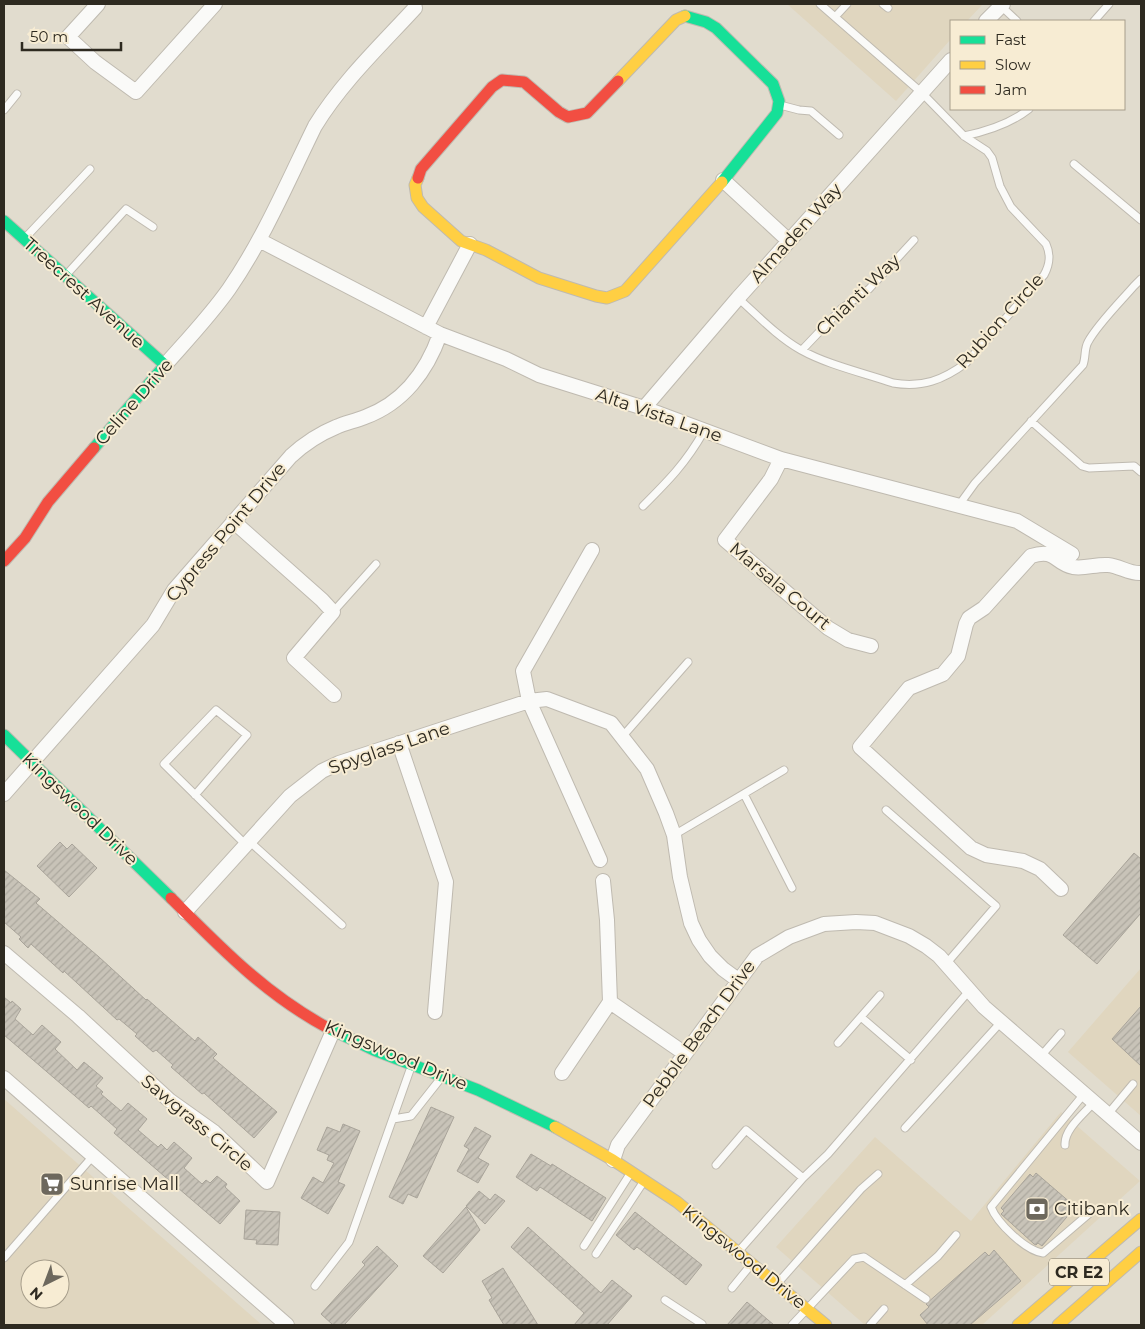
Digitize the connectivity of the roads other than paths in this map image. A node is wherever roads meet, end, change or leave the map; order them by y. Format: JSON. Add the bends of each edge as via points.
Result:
{"nodes":[{"id":1,"x":98,"y":4,"type":"edge"},
{"id":2,"x":215,"y":4,"type":"edge"},
{"id":3,"x":820,"y":4,"type":"edge"},
{"id":4,"x":847,"y":4,"type":"edge"},
{"id":5,"x":1109,"y":4,"type":"edge"},
{"id":6,"x":415,"y":8,"type":"dead end"},
{"id":7,"x":995,"y":10,"type":"edge"},
{"id":8,"x":835,"y":17,"type":"junction"},
{"id":9,"x":1015,"y":20,"type":"edge"},
{"id":10,"x":1095,"y":20,"type":"edge"},
{"id":11,"x":950,"y":61,"type":"edge"},
{"id":12,"x":922,"y":93,"type":"junction"},
{"id":13,"x":17,"y":94,"type":"dead end"},
{"id":14,"x":780,"y":105,"type":"junction"},
{"id":15,"x":4,"y":110,"type":"edge"},
{"id":16,"x":1028,"y":110,"type":"edge"},
{"id":17,"x":839,"y":135,"type":"dead end"},
{"id":18,"x":964,"y":136,"type":"junction"},
{"id":19,"x":1074,"y":164,"type":"dead end"},
{"id":20,"x":90,"y":169,"type":"dead end"},
{"id":21,"x":723,"y":180,"type":"junction"},
{"id":22,"x":1141,"y":220,"type":"edge"},
{"id":23,"x":4,"y":221,"type":"edge"},
{"id":24,"x":152,"y":226,"type":"dead end"},
{"id":25,"x":24,"y":239,"type":"junction"},
{"id":26,"x":259,"y":240,"type":"junction"},
{"id":27,"x":914,"y":240,"type":"dead end"},
{"id":28,"x":789,"y":241,"type":"junction"},
{"id":29,"x":470,"y":244,"type":"junction"},
{"id":30,"x":65,"y":276,"type":"junction"},
{"id":31,"x":1141,"y":279,"type":"edge"},
{"id":32,"x":738,"y":298,"type":"junction"},
{"id":33,"x":426,"y":327,"type":"junction"},
{"id":34,"x":440,"y":334,"type":"junction"},
{"id":35,"x":802,"y":350,"type":"junction"},
{"id":36,"x":165,"y":365,"type":"junction"},
{"id":37,"x":644,"y":408,"type":"junction"},
{"id":38,"x":1031,"y":421,"type":"junction"},
{"id":39,"x":704,"y":431,"type":"junction"},
{"id":40,"x":781,"y":459,"type":"junction"},
{"id":41,"x":1141,"y":472,"type":"edge"},
{"id":42,"x":959,"y":505,"type":"junction"},
{"id":43,"x":642,"y":506,"type":"dead end"},
{"id":44,"x":234,"y":521,"type":"junction"},
{"id":45,"x":592,"y":550,"type":"dead end"},
{"id":46,"x":1072,"y":554,"type":"dead end"},
{"id":47,"x":4,"y":561,"type":"edge"},
{"id":48,"x":376,"y":564,"type":"dead end"},
{"id":49,"x":1141,"y":573,"type":"edge"},
{"id":50,"x":333,"y":612,"type":"junction"},
{"id":51,"x":871,"y":646,"type":"dead end"},
{"id":52,"x":688,"y":662,"type":"dead end"},
{"id":53,"x":334,"y":695,"type":"dead end"},
{"id":54,"x":529,"y":701,"type":"junction"},
{"id":55,"x":4,"y":735,"type":"edge"},
{"id":56,"x":622,"y":736,"type":"junction"},
{"id":57,"x":399,"y":743,"type":"junction"},
{"id":58,"x":32,"y":761,"type":"junction"},
{"id":59,"x":784,"y":770,"type":"dead end"},
{"id":60,"x":4,"y":794,"type":"edge"},
{"id":61,"x":195,"y":794,"type":"junction"},
{"id":62,"x":744,"y":794,"type":"junction"},
{"id":63,"x":886,"y":810,"type":"dead end"},
{"id":64,"x":674,"y":835,"type":"junction"},
{"id":65,"x":248,"y":843,"type":"junction"},
{"id":66,"x":600,"y":860,"type":"dead end"},
{"id":67,"x":603,"y":881,"type":"dead end"},
{"id":68,"x":792,"y":888,"type":"dead end"},
{"id":69,"x":1061,"y":889,"type":"dead end"},
{"id":70,"x":185,"y":912,"type":"junction"},
{"id":71,"x":342,"y":925,"type":"dead end"},
{"id":72,"x":4,"y":953,"type":"edge"},
{"id":73,"x":946,"y":964,"type":"junction"},
{"id":74,"x":738,"y":980,"type":"junction"},
{"id":75,"x":969,"y":991,"type":"junction"},
{"id":76,"x":880,"y":994,"type":"dead end"},
{"id":77,"x":610,"y":1002,"type":"junction"},
{"id":78,"x":435,"y":1012,"type":"dead end"},
{"id":79,"x":861,"y":1017,"type":"junction"},
{"id":80,"x":1001,"y":1022,"type":"junction"},
{"id":81,"x":332,"y":1030,"type":"junction"},
{"id":82,"x":1061,"y":1033,"type":"dead end"},
{"id":83,"x":838,"y":1043,"type":"dead end"},
{"id":84,"x":684,"y":1053,"type":"junction"},
{"id":85,"x":1041,"y":1056,"type":"junction"},
{"id":86,"x":910,"y":1060,"type":"junction"},
{"id":87,"x":412,"y":1065,"type":"junction"},
{"id":88,"x":562,"y":1073,"type":"dead end"},
{"id":89,"x":443,"y":1076,"type":"junction"},
{"id":90,"x":4,"y":1078,"type":"edge"},
{"id":91,"x":1133,"y":1084,"type":"dead end"},
{"id":92,"x":1089,"y":1098,"type":"junction"},
{"id":93,"x":1108,"y":1114,"type":"junction"},
{"id":94,"x":393,"y":1119,"type":"junction"},
{"id":95,"x":905,"y":1128,"type":"dead end"},
{"id":96,"x":1141,"y":1143,"type":"edge"},
{"id":97,"x":1065,"y":1145,"type":"dead end"},
{"id":98,"x":93,"y":1156,"type":"junction"},
{"id":99,"x":613,"y":1160,"type":"junction"},
{"id":100,"x":716,"y":1165,"type":"dead end"},
{"id":101,"x":631,"y":1172,"type":"junction"},
{"id":102,"x":878,"y":1174,"type":"dead end"},
{"id":103,"x":803,"y":1178,"type":"junction"},
{"id":104,"x":645,"y":1180,"type":"junction"},
{"id":105,"x":1091,"y":1212,"type":"dead end"},
{"id":106,"x":1141,"y":1219,"type":"edge"},
{"id":107,"x":956,"y":1235,"type":"dead end"},
{"id":108,"x":584,"y":1246,"type":"dead end"},
{"id":109,"x":738,"y":1252,"type":"junction"},
{"id":110,"x":1141,"y":1252,"type":"edge"},
{"id":111,"x":596,"y":1254,"type":"dead end"},
{"id":112,"x":4,"y":1258,"type":"edge"},
{"id":113,"x":752,"y":1264,"type":"junction"},
{"id":114,"x":776,"y":1285,"type":"junction"},
{"id":115,"x":906,"y":1285,"type":"junction"},
{"id":116,"x":315,"y":1286,"type":"dead end"},
{"id":117,"x":732,"y":1288,"type":"dead end"},
{"id":118,"x":926,"y":1299,"type":"dead end"},
{"id":119,"x":665,"y":1300,"type":"dead end"},
{"id":120,"x":808,"y":1309,"type":"junction"},
{"id":121,"x":884,"y":1309,"type":"dead end"},
{"id":122,"x":281,"y":1323,"type":"edge"},
{"id":123,"x":702,"y":1324,"type":"dead end"},
{"id":124,"x":792,"y":1325,"type":"edge"},
{"id":125,"x":826,"y":1325,"type":"edge"},
{"id":126,"x":870,"y":1325,"type":"edge"},
{"id":127,"x":1018,"y":1325,"type":"edge"},
{"id":128,"x":1058,"y":1325,"type":"edge"}],
"edges":[{"from":1,"to":2,"type":"street","via":[[68,37],[136,92]]},
{"from":3,"to":8,"type":"lane","name":"Rubion Circle"},
{"from":4,"to":8,"type":"lane"},
{"from":5,"to":10,"type":"lane"},
{"from":6,"to":26,"type":"street","name":"Celine Drive","via":[[323,112]]},
{"from":7,"to":9,"type":"lane"},
{"from":8,"to":12,"type":"lane","name":"Rubion Circle"},
{"from":11,"to":12,"type":"street","name":"Almaden Way"},
{"from":12,"to":18,"type":"lane","name":"Rubion Circle"},
{"from":12,"to":28,"type":"street","name":"Almaden Way"},
{"from":13,"to":15,"type":"lane"},
{"from":14,"to":17,"type":"lane","via":[[811,110]]},
{"from":14,"to":21,"type":"street"},
{"from":14,"to":29,"type":"street","via":[[779,94],[773,84],[716,28],[685,16],[676,20],[586,113],[568,117],[524,82],[502,80],[492,87],[421,169],[416,179],[416,194],[423,207],[456,238]]},
{"from":16,"to":18,"type":"lane","via":[[998,127]]},
{"from":18,"to":35,"type":"lane","name":"Rubion Circle","via":[[992,158],[1007,202],[1046,244],[1050,259],[1044,275],[966,362],[935,381],[914,385],[893,383]]},
{"from":19,"to":22,"type":"lane"},
{"from":20,"to":25,"type":"lane"},
{"from":21,"to":28,"type":"street"},
{"from":21,"to":29,"type":"street","via":[[625,291],[612,297],[596,296],[539,278]]},
{"from":23,"to":25,"type":"street","name":"Treecrest Avenue"},
{"from":24,"to":30,"type":"lane","via":[[126,209]]},
{"from":25,"to":30,"type":"street","name":"Treecrest Avenue"},
{"from":26,"to":33,"type":"street","name":"Alta Vista Lane"},
{"from":26,"to":36,"type":"street","name":"Celine Drive","via":[[228,290]]},
{"from":27,"to":35,"type":"lane","name":"Chianti Way","via":[[869,289],[834,316]]},
{"from":28,"to":32,"type":"street","name":"Almaden Way"},
{"from":29,"to":33,"type":"street"},
{"from":30,"to":36,"type":"street","name":"Treecrest Avenue"},
{"from":31,"to":38,"type":"lane","via":[[1091,337],[1083,364]]},
{"from":32,"to":35,"type":"lane","name":"Rubion Circle"},
{"from":32,"to":37,"type":"street","name":"Almaden Way"},
{"from":33,"to":34,"type":"street","name":"Alta Vista Lane"},
{"from":34,"to":37,"type":"street","name":"Alta Vista Lane","via":[[539,375]]},
{"from":34,"to":44,"type":"street","name":"Cypress Point Drive","via":[[423,371],[402,395],[385,407],[337,426],[304,444]]},
{"from":36,"to":47,"type":"street","name":"Celine Drive","via":[[48,502]]},
{"from":37,"to":39,"type":"street","name":"Alta Vista Lane"},
{"from":38,"to":41,"type":"lane","via":[[1082,466],[1134,466]]},
{"from":38,"to":42,"type":"lane"},
{"from":39,"to":40,"type":"street","name":"Alta Vista Lane"},
{"from":39,"to":43,"type":"lane","via":[[680,468]]},
{"from":40,"to":42,"type":"street","name":"Alta Vista Lane"},
{"from":40,"to":51,"type":"street","name":"Marsala Court","via":[[771,479],[725,540],[828,628],[848,640]]},
{"from":42,"to":46,"type":"street","name":"Alta Vista Lane","via":[[1017,521]]},
{"from":44,"to":50,"type":"street"},
{"from":44,"to":58,"type":"street","name":"Cypress Point Drive","via":[[174,590],[153,625]]},
{"from":45,"to":54,"type":"street","via":[[523,671]]},
{"from":48,"to":50,"type":"lane"},
{"from":49,"to":69,"type":"street","via":[[1108,565],[1077,568],[1049,554],[1031,556],[984,608],[969,618],[958,656],[943,674],[909,688],[860,747],[971,848],[986,855],[1024,861],[1040,869]]},
{"from":50,"to":53,"type":"street","via":[[294,658]]},
{"from":52,"to":56,"type":"lane"},
{"from":54,"to":56,"type":"street","name":"Spyglass Lane","via":[[547,699],[612,723]]},
{"from":54,"to":57,"type":"street","name":"Spyglass Lane"},
{"from":54,"to":66,"type":"street"},
{"from":55,"to":58,"type":"street","name":"Kingswood Drive"},
{"from":56,"to":64,"type":"street","name":"Spyglass Lane","via":[[647,769]]},
{"from":57,"to":65,"type":"street","name":"Spyglass Lane","via":[[322,771],[290,796]]},
{"from":57,"to":78,"type":"street","via":[[446,882]]},
{"from":58,"to":60,"type":"street"},
{"from":58,"to":70,"type":"street","name":"Kingswood Drive"},
{"from":59,"to":62,"type":"lane"},
{"from":61,"to":61,"type":"lane","via":[[164,764],[216,710],[247,735]]},
{"from":61,"to":65,"type":"lane"},
{"from":62,"to":64,"type":"lane"},
{"from":62,"to":68,"type":"lane"},
{"from":63,"to":73,"type":"lane","via":[[996,906]]},
{"from":64,"to":74,"type":"street","name":"Spyglass Lane","via":[[691,923],[710,956]]},
{"from":65,"to":70,"type":"street","name":"Spyglass Lane"},
{"from":65,"to":71,"type":"lane"},
{"from":67,"to":77,"type":"street"},
{"from":70,"to":81,"type":"street","name":"Kingswood Drive","via":[[267,989]]},
{"from":72,"to":81,"type":"street","name":"Sawgrass Circle","via":[[169,1100],[214,1132],[267,1182]]},
{"from":73,"to":74,"type":"street","name":"Pebble Beach Drive","via":[[926,946],[891,928],[875,923],[824,924],[772,946],[757,956]]},
{"from":73,"to":75,"type":"street","name":"Pebble Beach Drive"},
{"from":74,"to":84,"type":"street","name":"Pebble Beach Drive"},
{"from":75,"to":80,"type":"street","name":"Pebble Beach Drive"},
{"from":75,"to":86,"type":"lane"},
{"from":76,"to":79,"type":"lane"},
{"from":77,"to":84,"type":"street"},
{"from":77,"to":88,"type":"street"},
{"from":79,"to":83,"type":"lane"},
{"from":79,"to":86,"type":"lane"},
{"from":80,"to":85,"type":"street","name":"Pebble Beach Drive"},
{"from":80,"to":95,"type":"lane"},
{"from":81,"to":87,"type":"street","name":"Kingswood Drive"},
{"from":82,"to":85,"type":"lane"},
{"from":84,"to":99,"type":"street","name":"Pebble Beach Drive","via":[[618,1145]]},
{"from":85,"to":92,"type":"street","name":"Pebble Beach Drive"},
{"from":86,"to":103,"type":"lane"},
{"from":87,"to":89,"type":"street","name":"Kingswood Drive"},
{"from":87,"to":94,"type":"lane"},
{"from":89,"to":94,"type":"lane","via":[[411,1116]]},
{"from":89,"to":99,"type":"street","name":"Kingswood Drive","via":[[568,1133]]},
{"from":90,"to":98,"type":"street"},
{"from":91,"to":93,"type":"lane"},
{"from":92,"to":93,"type":"street","name":"Pebble Beach Drive"},
{"from":92,"to":97,"type":"lane","via":[[1069,1131]]},
{"from":92,"to":105,"type":"lane","via":[[991,1207],[995,1217],[1036,1252],[1043,1252]]},
{"from":93,"to":96,"type":"street","name":"Pebble Beach Drive"},
{"from":94,"to":116,"type":"lane","via":[[349,1242]]},
{"from":98,"to":112,"type":"lane"},
{"from":98,"to":122,"type":"street"},
{"from":99,"to":101,"type":"street","name":"Kingswood Drive"},
{"from":100,"to":103,"type":"lane","via":[[746,1130]]},
{"from":101,"to":104,"type":"street","name":"Kingswood Drive"},
{"from":101,"to":108,"type":"lane"},
{"from":102,"to":114,"type":"lane"},
{"from":103,"to":109,"type":"lane"},
{"from":104,"to":109,"type":"street","name":"Kingswood Drive","via":[[678,1202]]},
{"from":104,"to":111,"type":"lane"},
{"from":106,"to":127,"type":"street","number":"CR E2"},
{"from":107,"to":115,"type":"lane"},
{"from":109,"to":113,"type":"street","name":"Kingswood Drive"},
{"from":110,"to":128,"type":"street","number":"CR E2"},
{"from":113,"to":114,"type":"street","name":"Kingswood Drive"},
{"from":113,"to":117,"type":"lane"},
{"from":114,"to":120,"type":"street","name":"Kingswood Drive"},
{"from":115,"to":118,"type":"lane"},
{"from":115,"to":120,"type":"lane","via":[[860,1257],[854,1259]]},
{"from":119,"to":123,"type":"lane"},
{"from":120,"to":124,"type":"lane"},
{"from":120,"to":125,"type":"street","name":"Kingswood Drive"},
{"from":121,"to":126,"type":"lane"}]}
